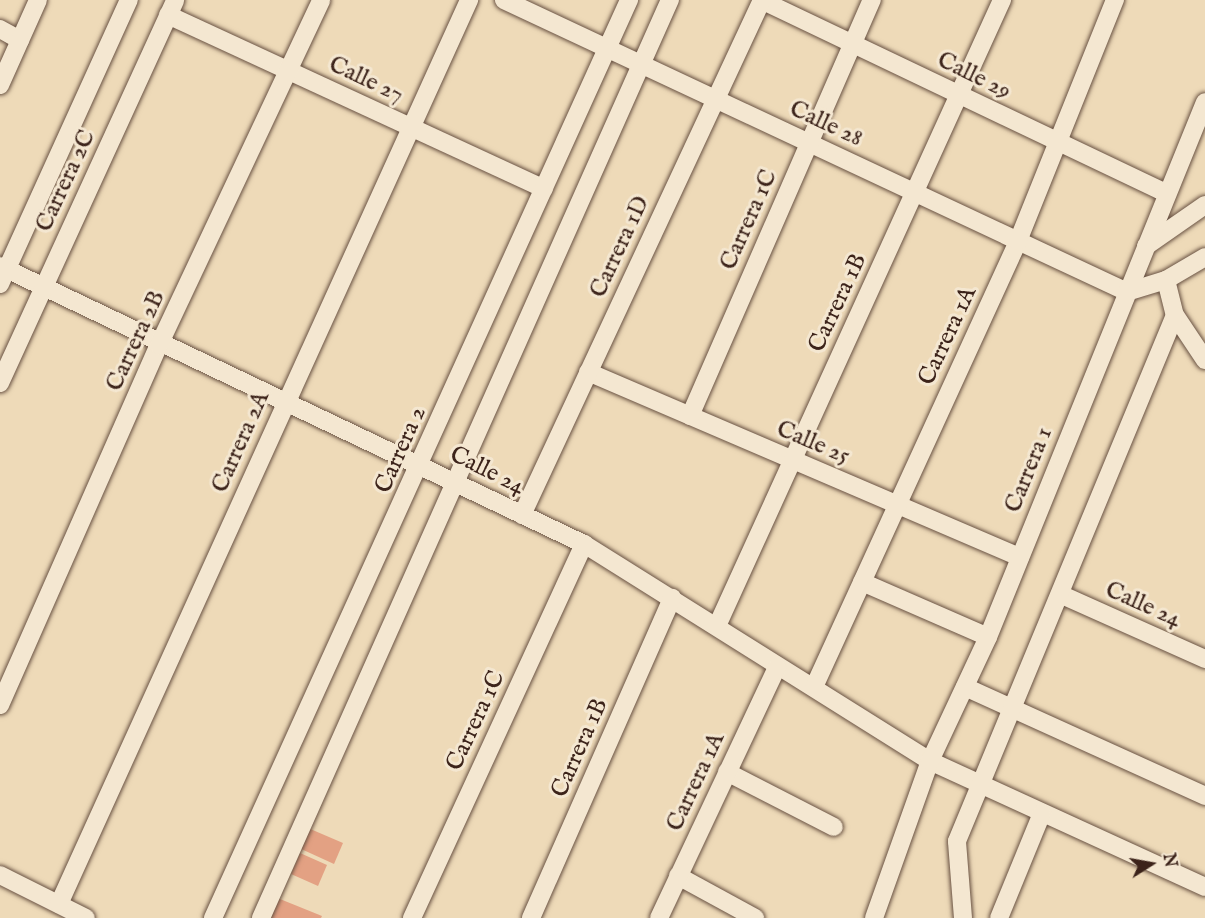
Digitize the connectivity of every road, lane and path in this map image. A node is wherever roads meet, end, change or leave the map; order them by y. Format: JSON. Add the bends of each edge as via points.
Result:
{"nodes":[{"id":1,"x":38,"y":0,"type":"edge"},
{"id":2,"x":129,"y":0,"type":"edge"},
{"id":3,"x":321,"y":0,"type":"edge"},
{"id":4,"x":469,"y":0,"type":"edge"},
{"id":5,"x":504,"y":0,"type":"edge"},
{"id":6,"x":629,"y":0,"type":"edge"},
{"id":7,"x":670,"y":0,"type":"edge"},
{"id":8,"x":761,"y":0,"type":"edge"},
{"id":9,"x":872,"y":0,"type":"edge"},
{"id":10,"x":1002,"y":0,"type":"edge"},
{"id":11,"x":1115,"y":0,"type":"edge"},
{"id":12,"x":172,"y":8,"type":"edge"},
{"id":13,"x":0,"y":30,"type":"edge"},
{"id":14,"x":20,"y":40,"type":"junction"},
{"id":15,"x":854,"y":44,"type":"junction"},
{"id":16,"x":607,"y":49,"type":"junction"},
{"id":17,"x":641,"y":64,"type":"junction"},
{"id":18,"x":289,"y":71,"type":"junction"},
{"id":19,"x":0,"y":85,"type":"edge"},
{"id":20,"x":959,"y":95,"type":"junction"},
{"id":21,"x":716,"y":99,"type":"junction"},
{"id":22,"x":1205,"y":102,"type":"edge"},
{"id":23,"x":411,"y":127,"type":"junction"},
{"id":24,"x":1055,"y":142,"type":"junction"},
{"id":25,"x":809,"y":143,"type":"junction"},
{"id":26,"x":544,"y":189,"type":"junction"},
{"id":27,"x":915,"y":192,"type":"junction"},
{"id":28,"x":1167,"y":194,"type":"junction"},
{"id":29,"x":1205,"y":205,"type":"edge"},
{"id":30,"x":1018,"y":241,"type":"junction"},
{"id":31,"x":1146,"y":246,"type":"junction"},
{"id":32,"x":1205,"y":257,"type":"edge"},
{"id":33,"x":2,"y":273,"type":"edge"},
{"id":34,"x":1166,"y":280,"type":"junction"},
{"id":35,"x":44,"y":287,"type":"junction"},
{"id":36,"x":1127,"y":292,"type":"junction"},
{"id":37,"x":1174,"y":315,"type":"junction"},
{"id":38,"x":159,"y":345,"type":"junction"},
{"id":39,"x":1205,"y":360,"type":"edge"},
{"id":40,"x":588,"y":372,"type":"junction"},
{"id":41,"x":0,"y":383,"type":"edge"},
{"id":42,"x":286,"y":400,"type":"junction"},
{"id":43,"x":690,"y":416,"type":"junction"},
{"id":44,"x":792,"y":460,"type":"junction"},
{"id":45,"x":420,"y":466,"type":"junction"},
{"id":46,"x":458,"y":484,"type":"junction"},
{"id":47,"x":897,"y":505,"type":"junction"},
{"id":48,"x":522,"y":515,"type":"junction"},
{"id":49,"x":585,"y":544,"type":"junction"},
{"id":50,"x":1020,"y":557,"type":"junction"},
{"id":51,"x":862,"y":582,"type":"junction"},
{"id":52,"x":1062,"y":595,"type":"junction"},
{"id":53,"x":672,"y":598,"type":"junction"},
{"id":54,"x":717,"y":626,"type":"junction"},
{"id":55,"x":988,"y":637,"type":"junction"},
{"id":56,"x":1205,"y":659,"type":"edge"},
{"id":57,"x":777,"y":667,"type":"junction"},
{"id":58,"x":814,"y":687,"type":"junction"},
{"id":59,"x":965,"y":687,"type":"junction"},
{"id":60,"x":0,"y":705,"type":"edge"},
{"id":61,"x":1012,"y":708,"type":"junction"},
{"id":62,"x":930,"y":762,"type":"junction"},
{"id":63,"x":727,"y":772,"type":"junction"},
{"id":64,"x":979,"y":784,"type":"junction"},
{"id":65,"x":1205,"y":796,"type":"edge"},
{"id":66,"x":1042,"y":813,"type":"junction"},
{"id":67,"x":834,"y":827,"type":"dead end"},
{"id":68,"x":0,"y":875,"type":"edge"},
{"id":69,"x":678,"y":876,"type":"junction"},
{"id":70,"x":1205,"y":887,"type":"edge"},
{"id":71,"x":58,"y":904,"type":"junction"},
{"id":72,"x":86,"y":918,"type":"edge"},
{"id":73,"x":213,"y":918,"type":"edge"},
{"id":74,"x":261,"y":918,"type":"edge"},
{"id":75,"x":412,"y":918,"type":"edge"},
{"id":76,"x":531,"y":918,"type":"edge"},
{"id":77,"x":658,"y":918,"type":"edge"},
{"id":78,"x":755,"y":918,"type":"edge"},
{"id":79,"x":874,"y":918,"type":"edge"},
{"id":80,"x":963,"y":918,"type":"edge"},
{"id":81,"x":999,"y":918,"type":"edge"}],
"edges":[{"from":1,"to":14,"type":"street"},
{"from":2,"to":33,"type":"street","name":"Carrera 2C"},
{"from":3,"to":18,"type":"street","name":"Carrera 2B"},
{"from":4,"to":23,"type":"street","name":"Carrera 2A"},
{"from":5,"to":16,"type":"street","name":"Calle 28"},
{"from":6,"to":16,"type":"street","name":"Carrera 2"},
{"from":7,"to":17,"type":"street"},
{"from":8,"to":15,"type":"street","name":"Calle 29"},
{"from":8,"to":21,"type":"street","name":"Carrera 1D"},
{"from":9,"to":15,"type":"street","name":"Carrera 1C"},
{"from":10,"to":20,"type":"street","name":"Carrera 1B"},
{"from":11,"to":24,"type":"street","name":"Carrera 1A"},
{"from":12,"to":18,"type":"street","name":"Calle 27"},
{"from":12,"to":35,"type":"street","name":"Carrera 2C"},
{"from":13,"to":14,"type":"street"},
{"from":14,"to":19,"type":"street"},
{"from":15,"to":20,"type":"street","name":"Calle 29"},
{"from":15,"to":25,"type":"street","name":"Carrera 1C"},
{"from":16,"to":17,"type":"street","name":"Calle 28"},
{"from":16,"to":26,"type":"street","name":"Carrera 2"},
{"from":17,"to":21,"type":"street","name":"Calle 28"},
{"from":17,"to":46,"type":"street"},
{"from":18,"to":23,"type":"street","name":"Calle 27"},
{"from":18,"to":38,"type":"street","name":"Carrera 2B"},
{"from":20,"to":24,"type":"street","name":"Calle 29"},
{"from":20,"to":27,"type":"street","name":"Carrera 1B"},
{"from":21,"to":25,"type":"street","name":"Calle 28"},
{"from":21,"to":40,"type":"street","name":"Carrera 1D"},
{"from":22,"to":28,"type":"street","name":"Carrera 1"},
{"from":23,"to":26,"type":"street","name":"Calle 27"},
{"from":23,"to":42,"type":"street","name":"Carrera 2A"},
{"from":24,"to":28,"type":"street","name":"Calle 29"},
{"from":24,"to":30,"type":"street","name":"Carrera 1A"},
{"from":25,"to":27,"type":"street","name":"Calle 28"},
{"from":25,"to":43,"type":"street","name":"Carrera 1C"},
{"from":26,"to":45,"type":"street","name":"Carrera 2"},
{"from":27,"to":30,"type":"street","name":"Calle 28"},
{"from":27,"to":44,"type":"street","name":"Carrera 1B"},
{"from":28,"to":31,"type":"street","name":"Carrera 1"},
{"from":29,"to":31,"type":"street"},
{"from":30,"to":36,"type":"street","name":"Calle 28"},
{"from":30,"to":47,"type":"street","name":"Carrera 1A"},
{"from":31,"to":36,"type":"street","name":"Carrera 1"},
{"from":32,"to":34,"type":"street"},
{"from":33,"to":35,"type":"street","name":"Calle 24"},
{"from":34,"to":36,"type":"street"},
{"from":34,"to":37,"type":"street"},
{"from":35,"to":38,"type":"street","name":"Calle 24"},
{"from":35,"to":41,"type":"street","name":"Carrera 2C"},
{"from":36,"to":50,"type":"street","name":"Carrera 1"},
{"from":37,"to":39,"type":"street"},
{"from":37,"to":52,"type":"street"},
{"from":38,"to":42,"type":"street","name":"Calle 24"},
{"from":38,"to":60,"type":"street","name":"Carrera 2B"},
{"from":40,"to":43,"type":"street","name":"Calle 25"},
{"from":40,"to":48,"type":"street","name":"Carrera 1D"},
{"from":42,"to":45,"type":"street","name":"Calle 24"},
{"from":42,"to":71,"type":"street","name":"Carrera 2A"},
{"from":43,"to":44,"type":"street","name":"Calle 25"},
{"from":44,"to":47,"type":"street","name":"Calle 25"},
{"from":44,"to":54,"type":"street","name":"Carrera 1B"},
{"from":45,"to":46,"type":"street","name":"Calle 24"},
{"from":45,"to":73,"type":"street","name":"Carrera 2"},
{"from":46,"to":48,"type":"street","name":"Calle 24"},
{"from":46,"to":74,"type":"street"},
{"from":47,"to":50,"type":"street","name":"Calle 25"},
{"from":47,"to":51,"type":"street","name":"Carrera 1A"},
{"from":48,"to":49,"type":"street","name":"Calle 24"},
{"from":49,"to":53,"type":"street","name":"Calle 24"},
{"from":49,"to":75,"type":"street","name":"Carrera 1C"},
{"from":50,"to":55,"type":"street","name":"Carrera 1"},
{"from":51,"to":55,"type":"street"},
{"from":51,"to":58,"type":"street","name":"Carrera 1A"},
{"from":52,"to":56,"type":"street","name":"Calle 24"},
{"from":52,"to":61,"type":"street"},
{"from":53,"to":54,"type":"street","name":"Calle 24"},
{"from":53,"to":76,"type":"street","name":"Carrera 1B"},
{"from":54,"to":57,"type":"street","name":"Calle 24"},
{"from":55,"to":59,"type":"street","name":"Carrera 1"},
{"from":57,"to":58,"type":"street","name":"Calle 24"},
{"from":57,"to":63,"type":"street","name":"Carrera 1A"},
{"from":58,"to":62,"type":"street","name":"Calle 24"},
{"from":59,"to":61,"type":"street"},
{"from":59,"to":62,"type":"street","name":"Carrera 1"},
{"from":61,"to":64,"type":"street"},
{"from":61,"to":65,"type":"street"},
{"from":62,"to":64,"type":"street"},
{"from":62,"to":79,"type":"street","name":"Carrera 1"},
{"from":63,"to":67,"type":"street"},
{"from":63,"to":69,"type":"street","name":"Carrera 1A"},
{"from":64,"to":66,"type":"street"},
{"from":64,"to":80,"type":"street","via":[[957,841]]},
{"from":66,"to":70,"type":"street"},
{"from":66,"to":81,"type":"street"},
{"from":68,"to":71,"type":"street"},
{"from":69,"to":77,"type":"street","name":"Carrera 1A"},
{"from":69,"to":78,"type":"street"},
{"from":71,"to":72,"type":"street"}]}
